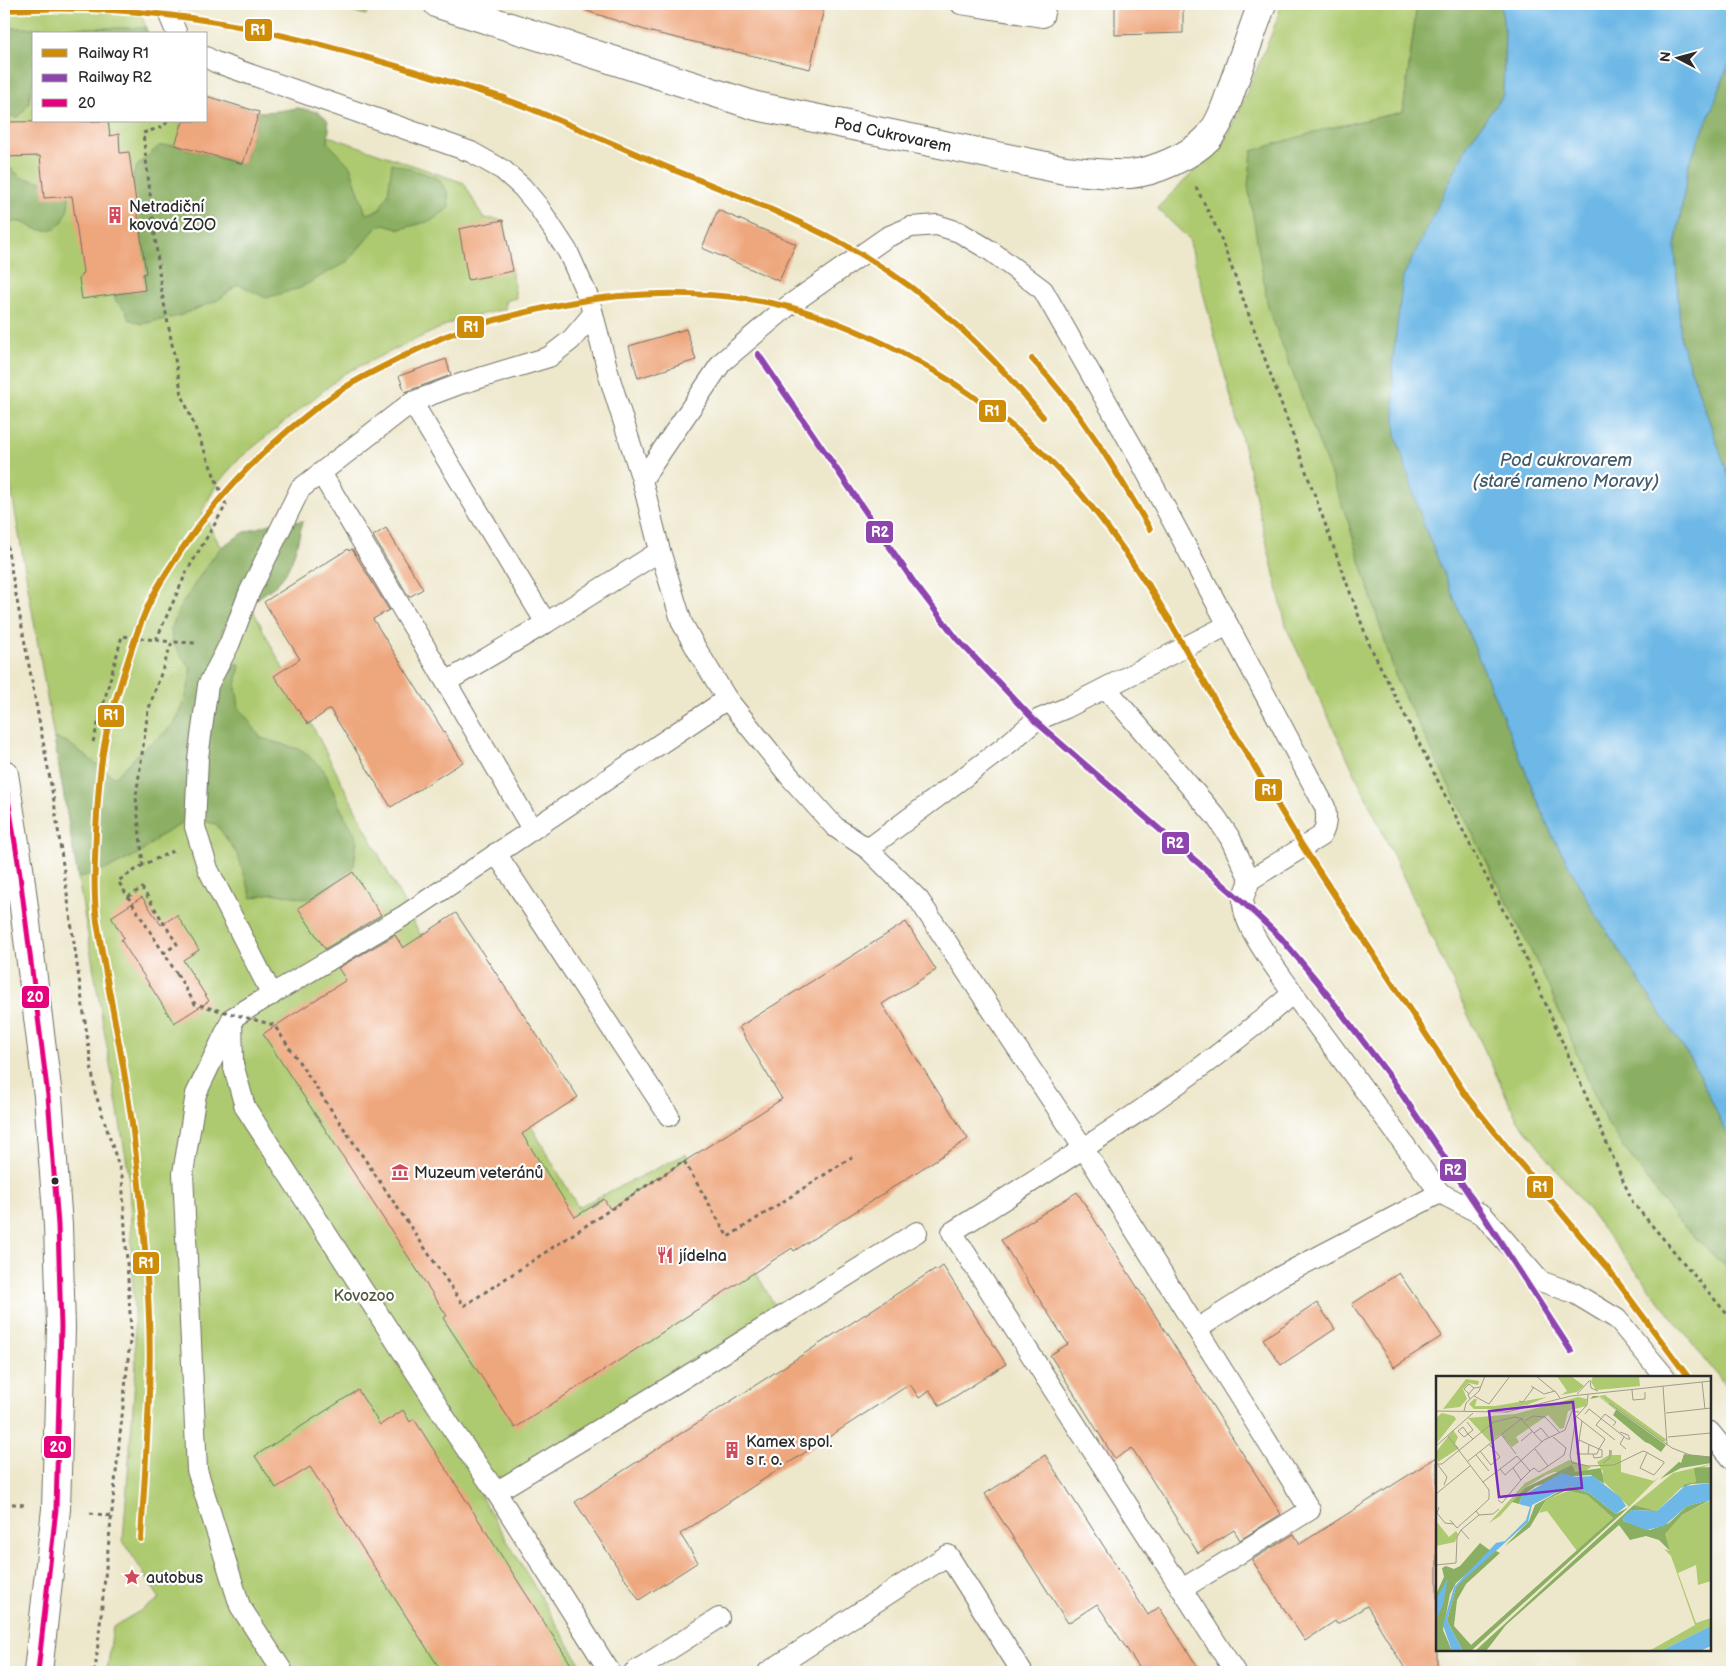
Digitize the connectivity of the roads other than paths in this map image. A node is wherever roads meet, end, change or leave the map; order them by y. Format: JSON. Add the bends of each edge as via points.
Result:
{"nodes":[{"id":1,"x":169,"y":4,"type":"edge"},
{"id":2,"x":438,"y":4,"type":"edge"},
{"id":3,"x":961,"y":4,"type":"edge"},
{"id":4,"x":1046,"y":4,"type":"edge"},
{"id":5,"x":1262,"y":4,"type":"edge"},
{"id":6,"x":176,"y":32,"type":"edge"},
{"id":7,"x":208,"y":58,"type":"edge"},
{"id":8,"x":592,"y":314,"type":"junction"},
{"id":9,"x":412,"y":402,"type":"junction"},
{"id":10,"x":321,"y":472,"type":"junction"},
{"id":11,"x":642,"y":480,"type":"junction"},
{"id":12,"x":660,"y":551,"type":"junction"},
{"id":13,"x":546,"y":623,"type":"junction"},
{"id":14,"x":1228,"y":625,"type":"junction"},
{"id":15,"x":446,"y":682,"type":"junction"},
{"id":16,"x":1106,"y":688,"type":"junction"},
{"id":17,"x":727,"y":699,"type":"junction"},
{"id":18,"x":4,"y":774,"type":"edge"},
{"id":19,"x":532,"y":829,"type":"junction"},
{"id":20,"x":868,"y":849,"type":"junction"},
{"id":21,"x":496,"y":853,"type":"junction"},
{"id":22,"x":1250,"y":880,"type":"junction"},
{"id":23,"x":1293,"y":993,"type":"junction"},
{"id":24,"x":272,"y":994,"type":"junction"},
{"id":25,"x":232,"y":1018,"type":"junction"},
{"id":26,"x":670,"y":1116,"type":"dead end"},
{"id":27,"x":1084,"y":1149,"type":"junction"},
{"id":28,"x":1440,"y":1193,"type":"junction"},
{"id":29,"x":918,"y":1232,"type":"dead end"},
{"id":30,"x":1197,"y":1329,"type":"junction"},
{"id":31,"x":1664,"y":1376,"type":"edge"},
{"id":32,"x":1711,"y":1433,"type":"edge"},
{"id":33,"x":1732,"y":1459,"type":"edge"},
{"id":34,"x":496,"y":1492,"type":"junction"},
{"id":35,"x":1182,"y":1589,"type":"junction"},
{"id":36,"x":719,"y":1618,"type":"dead end"},
{"id":37,"x":38,"y":1672,"type":"edge"},
{"id":38,"x":283,"y":1672,"type":"edge"},
{"id":39,"x":610,"y":1672,"type":"edge"},
{"id":40,"x":634,"y":1672,"type":"edge"},
{"id":41,"x":768,"y":1672,"type":"edge"},
{"id":42,"x":1022,"y":1672,"type":"edge"},
{"id":43,"x":1235,"y":1672,"type":"edge"}],
"edges":[{"from":1,"to":6,"type":"lane","via":[[169,15]]},
{"from":2,"to":5,"type":"street","name":"Pod Cukrovarem","via":[[756,106],[1065,170],[1131,174],[1182,158],[1208,138],[1219,122]]},
{"from":3,"to":4,"type":"lane","via":[[1043,17]]},
{"from":7,"to":8,"type":"lane","via":[[471,152],[503,170],[538,206],[568,252],[589,299]]},
{"from":8,"to":9,"type":"lane","via":[[571,340],[549,357]]},
{"from":8,"to":11,"type":"lane"},
{"from":9,"to":10,"type":"lane"},
{"from":9,"to":13,"type":"lane"},
{"from":10,"to":15,"type":"lane"},
{"from":10,"to":24,"type":"lane","via":[[300,489],[208,685],[198,758],[195,827],[208,868]]},
{"from":11,"to":12,"type":"lane"},
{"from":11,"to":14,"type":"lane","via":[[722,362],[788,306],[887,236],[911,227],[937,225],[959,232],[991,251],[1043,290]]},
{"from":12,"to":13,"type":"lane"},
{"from":12,"to":17,"type":"lane","via":[[682,623]]},
{"from":13,"to":15,"type":"lane"},
{"from":14,"to":16,"type":"lane"},
{"from":14,"to":22,"type":"lane","via":[[1326,815],[1321,836]]},
{"from":15,"to":19,"type":"lane"},
{"from":16,"to":20,"type":"lane","via":[[1035,721]]},
{"from":16,"to":22,"type":"lane","via":[[1216,817]]},
{"from":17,"to":19,"type":"lane"},
{"from":17,"to":20,"type":"lane","via":[[790,778],[835,827]]},
{"from":18,"to":37,"type":"street","via":[[48,1096],[58,1234],[61,1327],[56,1508]]},
{"from":19,"to":21,"type":"lane"},
{"from":20,"to":27,"type":"lane","via":[[919,900]]},
{"from":21,"to":24,"type":"lane","via":[[405,915]]},
{"from":21,"to":26,"type":"lane"},
{"from":22,"to":23,"type":"lane","via":[[1243,902],[1249,924]]},
{"from":23,"to":27,"type":"lane","via":[[1160,1098]]},
{"from":23,"to":28,"type":"lane"},
{"from":24,"to":25,"type":"lane"},
{"from":25,"to":34,"type":"lane","via":[[233,1064],[245,1107]]},
{"from":25,"to":38,"type":"lane","via":[[196,1094],[183,1173],[197,1470],[240,1606]]},
{"from":27,"to":30,"type":"lane"},
{"from":27,"to":35,"type":"lane","via":[[952,1232]]},
{"from":28,"to":30,"type":"lane","via":[[1279,1277]]},
{"from":28,"to":31,"type":"lane","via":[[1483,1215],[1540,1281],[1574,1293],[1617,1319]]},
{"from":29,"to":34,"type":"lane"},
{"from":30,"to":35,"type":"lane","via":[[1310,1510]]},
{"from":32,"to":33,"type":"lane"},
{"from":34,"to":39,"type":"lane"},
{"from":35,"to":43,"type":"lane"},
{"from":36,"to":40,"type":"lane"},
{"from":41,"to":42,"type":"lane","via":[[948,1555]]}]}
